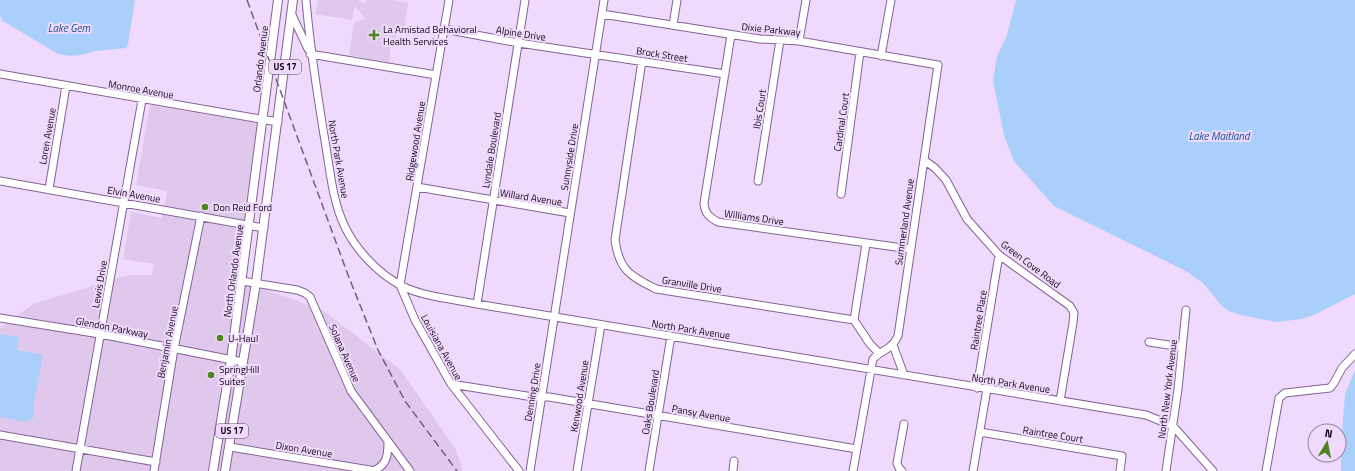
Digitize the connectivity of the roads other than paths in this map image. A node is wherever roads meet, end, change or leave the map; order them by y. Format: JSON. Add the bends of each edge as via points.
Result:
{"nodes":[{"id":1,"x":278,"y":0,"type":"edge"},
{"id":2,"x":288,"y":0,"type":"edge"},
{"id":3,"x":293,"y":0,"type":"edge"},
{"id":4,"x":306,"y":0,"type":"edge"},
{"id":5,"x":449,"y":0,"type":"edge"},
{"id":6,"x":525,"y":0,"type":"edge"},
{"id":7,"x":604,"y":0,"type":"edge"},
{"id":8,"x":677,"y":0,"type":"edge"},
{"id":9,"x":806,"y":0,"type":"edge"},
{"id":10,"x":891,"y":0,"type":"edge"},
{"id":11,"x":291,"y":13,"type":"junction"},
{"id":12,"x":602,"y":14,"type":"junction"},
{"id":13,"x":673,"y":25,"type":"junction"},
{"id":14,"x":444,"y":29,"type":"junction"},
{"id":15,"x":731,"y":34,"type":"junction"},
{"id":16,"x":780,"y":40,"type":"junction"},
{"id":17,"x":799,"y":41,"type":"junction"},
{"id":18,"x":519,"y":43,"type":"junction"},
{"id":19,"x":860,"y":52,"type":"junction"},
{"id":20,"x":310,"y":54,"type":"junction"},
{"id":21,"x":596,"y":54,"type":"junction"},
{"id":22,"x":882,"y":56,"type":"junction"},
{"id":23,"x":642,"y":61,"type":"junction"},
{"id":24,"x":938,"y":65,"type":"joint"},
{"id":25,"x":725,"y":74,"type":"junction"},
{"id":26,"x":0,"y":75,"type":"edge"},
{"id":27,"x":436,"y":75,"type":"junction"},
{"id":28,"x":66,"y":86,"type":"junction"},
{"id":29,"x":142,"y":100,"type":"junction"},
{"id":30,"x":262,"y":120,"type":"junction"},
{"id":31,"x":278,"y":122,"type":"junction"},
{"id":32,"x":924,"y":160,"type":"junction"},
{"id":33,"x":0,"y":181,"type":"edge"},
{"id":34,"x":758,"y":181,"type":"dead end"},
{"id":35,"x":417,"y":187,"type":"junction"},
{"id":36,"x":48,"y":189,"type":"junction"},
{"id":37,"x":841,"y":194,"type":"dead end"},
{"id":38,"x":493,"y":200,"type":"junction"},
{"id":39,"x":124,"y":203,"type":"junction"},
{"id":40,"x":570,"y":213,"type":"junction"},
{"id":41,"x":202,"y":216,"type":"junction"},
{"id":42,"x":249,"y":225,"type":"junction"},
{"id":43,"x":264,"y":228,"type":"junction"},
{"id":44,"x":866,"y":244,"type":"junction"},
{"id":45,"x":910,"y":249,"type":"junction"},
{"id":46,"x":999,"y":256,"type":"junction"},
{"id":47,"x":242,"y":280,"type":"junction"},
{"id":48,"x":256,"y":283,"type":"junction"},
{"id":49,"x":400,"y":285,"type":"junction"},
{"id":50,"x":477,"y":304,"type":"junction"},
{"id":51,"x":1186,"y":310,"type":"dead end"},
{"id":52,"x":554,"y":317,"type":"junction"},
{"id":53,"x":0,"y":318,"type":"edge"},
{"id":54,"x":854,"y":320,"type":"junction"},
{"id":55,"x":601,"y":325,"type":"junction"},
{"id":56,"x":100,"y":334,"type":"junction"},
{"id":57,"x":671,"y":336,"type":"junction"},
{"id":58,"x":1149,"y":342,"type":"dead end"},
{"id":59,"x":894,"y":345,"type":"junction"},
{"id":60,"x":1182,"y":347,"type":"junction"},
{"id":61,"x":174,"y":349,"type":"junction"},
{"id":62,"x":879,"y":353,"type":"junction"},
{"id":63,"x":1355,"y":354,"type":"edge"},
{"id":64,"x":231,"y":360,"type":"junction"},
{"id":65,"x":243,"y":362,"type":"junction"},
{"id":66,"x":871,"y":370,"type":"junction"},
{"id":67,"x":904,"y":375,"type":"junction"},
{"id":68,"x":451,"y":384,"type":"junction"},
{"id":69,"x":977,"y":388,"type":"junction"},
{"id":70,"x":987,"y":389,"type":"junction"},
{"id":71,"x":541,"y":397,"type":"junction"},
{"id":72,"x":1060,"y":401,"type":"junction"},
{"id":73,"x":588,"y":404,"type":"junction"},
{"id":74,"x":658,"y":415,"type":"junction"},
{"id":75,"x":904,"y":424,"type":"dead end"},
{"id":76,"x":1172,"y":426,"type":"junction"},
{"id":77,"x":980,"y":432,"type":"junction"},
{"id":78,"x":0,"y":435,"type":"edge"},
{"id":79,"x":388,"y":442,"type":"junction"},
{"id":80,"x":230,"y":447,"type":"junction"},
{"id":81,"x":80,"y":449,"type":"junction"},
{"id":82,"x":856,"y":449,"type":"junction"},
{"id":83,"x":734,"y":461,"type":"dead end"},
{"id":84,"x":156,"y":462,"type":"junction"},
{"id":85,"x":76,"y":471,"type":"edge"},
{"id":86,"x":154,"y":471,"type":"edge"},
{"id":87,"x":213,"y":471,"type":"edge"},
{"id":88,"x":225,"y":471,"type":"edge"},
{"id":89,"x":374,"y":471,"type":"edge"},
{"id":90,"x":410,"y":471,"type":"edge"},
{"id":91,"x":519,"y":471,"type":"edge"},
{"id":92,"x":530,"y":471,"type":"edge"},
{"id":93,"x":577,"y":471,"type":"edge"},
{"id":94,"x":649,"y":471,"type":"edge"},
{"id":95,"x":733,"y":471,"type":"edge"},
{"id":96,"x":853,"y":471,"type":"edge"},
{"id":97,"x":902,"y":471,"type":"edge"},
{"id":98,"x":973,"y":471,"type":"edge"},
{"id":99,"x":1120,"y":471,"type":"edge"},
{"id":100,"x":1166,"y":471,"type":"edge"},
{"id":101,"x":1213,"y":471,"type":"edge"},
{"id":102,"x":1266,"y":471,"type":"edge"}],
"edges":[{"from":1,"to":30,"type":"main road","name":"Orlando Avenue","number":"US 17"},
{"from":2,"to":11,"type":"main road"},
{"from":3,"to":11,"type":"main road","number":"US 17"},
{"from":4,"to":20,"type":"street","name":"North Park Avenue"},
{"from":5,"to":14,"type":"street","name":"Ridgewood Avenue"},
{"from":6,"to":18,"type":"street","name":"Lyndale Boulevard"},
{"from":7,"to":12,"type":"street","name":"Sunnyside Drive"},
{"from":8,"to":13,"type":"street"},
{"from":9,"to":17,"type":"street"},
{"from":10,"to":22,"type":"street"},
{"from":11,"to":20,"type":"street","name":"North Park Avenue"},
{"from":11,"to":31,"type":"main road","number":"US 17"},
{"from":12,"to":13,"type":"street","name":"Dixie Parkway"},
{"from":12,"to":21,"type":"street","name":"Sunnyside Drive"},
{"from":13,"to":15,"type":"street","name":"Dixie Parkway"},
{"from":14,"to":18,"type":"street","name":"Alpine Drive"},
{"from":14,"to":27,"type":"street","name":"Ridgewood Avenue"},
{"from":15,"to":16,"type":"street","name":"Dixie Parkway"},
{"from":15,"to":25,"type":"street","name":"Williams Drive"},
{"from":16,"to":17,"type":"street","name":"Dixie Parkway"},
{"from":16,"to":34,"type":"street","name":"Ibis Court"},
{"from":17,"to":19,"type":"street","name":"Dixie Parkway"},
{"from":18,"to":21,"type":"street","name":"Alpine Drive"},
{"from":18,"to":38,"type":"street","name":"Lyndale Boulevard"},
{"from":19,"to":22,"type":"street","name":"Dixie Parkway"},
{"from":19,"to":37,"type":"street","name":"Cardinal Court"},
{"from":20,"to":27,"type":"street"},
{"from":20,"to":49,"type":"street","name":"North Park Avenue","via":[[334,196],[342,222],[365,256]]},
{"from":21,"to":23,"type":"street","name":"Brock Street"},
{"from":21,"to":40,"type":"street","name":"Sunnyside Drive"},
{"from":22,"to":24,"type":"street","name":"Dixie Parkway"},
{"from":23,"to":25,"type":"street","name":"Brock Street"},
{"from":23,"to":54,"type":"street","name":"Granville Drive","via":[[615,240],[617,257],[624,269],[656,289]]},
{"from":24,"to":32,"type":"street","name":"Summerland Avenue"},
{"from":25,"to":44,"type":"street","name":"Williams Drive","via":[[704,204],[708,217],[718,222]]},
{"from":26,"to":28,"type":"street","name":"Monroe Avenue"},
{"from":27,"to":35,"type":"street","name":"Ridgewood Avenue"},
{"from":28,"to":29,"type":"street","name":"Monroe Avenue"},
{"from":28,"to":36,"type":"street","name":"Loren Avenue"},
{"from":29,"to":30,"type":"street","name":"Monroe Avenue"},
{"from":29,"to":39,"type":"street","name":"Lewis Drive"},
{"from":30,"to":31,"type":"street","name":"Monroe Avenue"},
{"from":30,"to":42,"type":"main road","name":"North Orlando Avenue","number":"US 17"},
{"from":31,"to":43,"type":"main road","number":"US 17"},
{"from":32,"to":45,"type":"street","name":"Summerland Avenue"},
{"from":32,"to":46,"type":"street","name":"Green Cove Road","via":[[946,180],[967,219]]},
{"from":33,"to":36,"type":"street","name":"Elvin Avenue"},
{"from":35,"to":38,"type":"street","name":"Willard Avenue"},
{"from":35,"to":49,"type":"street","name":"Ridgewood Avenue"},
{"from":36,"to":39,"type":"street","name":"Elvin Avenue"},
{"from":38,"to":40,"type":"street","name":"Willard Avenue"},
{"from":38,"to":50,"type":"street","name":"Lyndale Boulevard"},
{"from":39,"to":41,"type":"street","name":"Elvin Avenue"},
{"from":39,"to":56,"type":"street","name":"Lewis Drive"},
{"from":40,"to":52,"type":"street","name":"Sunnyside Drive"},
{"from":41,"to":42,"type":"street","name":"Elvin Avenue"},
{"from":41,"to":61,"type":"street","name":"Benjamin Avenue"},
{"from":42,"to":43,"type":"street","name":"Elvin Avenue"},
{"from":42,"to":47,"type":"main road","name":"North Orlando Avenue","number":"US 17"},
{"from":43,"to":48,"type":"main road","number":"US 17"},
{"from":44,"to":45,"type":"street","name":"Williams Drive"},
{"from":44,"to":54,"type":"street"},
{"from":45,"to":59,"type":"street","name":"Summerland Avenue","via":[[898,336]]},
{"from":46,"to":69,"type":"street","name":"Raintree Place"},
{"from":46,"to":72,"type":"street","name":"Green Cove Road","via":[[1070,306],[1074,314]]},
{"from":47,"to":48,"type":"street","name":"Solana Avenue"},
{"from":47,"to":64,"type":"main road","name":"North Orlando Avenue","number":"US 17"},
{"from":48,"to":65,"type":"main road","number":"US 17"},
{"from":48,"to":79,"type":"street","name":"Solana Avenue","via":[[297,290],[310,297],[351,391]]},
{"from":49,"to":50,"type":"street","name":"North Park Avenue","via":[[434,296]]},
{"from":49,"to":68,"type":"street","name":"Louisiana Avenue"},
{"from":50,"to":52,"type":"street","name":"North Park Avenue"},
{"from":51,"to":60,"type":"street","name":"North New York Avenue"},
{"from":52,"to":55,"type":"street","name":"North Park Avenue"},
{"from":52,"to":71,"type":"street","name":"Denning Drive"},
{"from":53,"to":56,"type":"street","name":"Glendon Parkway"},
{"from":54,"to":62,"type":"street"},
{"from":55,"to":57,"type":"street","name":"North Park Avenue"},
{"from":55,"to":73,"type":"street","name":"Kenwood Avenue"},
{"from":56,"to":61,"type":"street","name":"Glendon Parkway"},
{"from":56,"to":81,"type":"street","name":"Lewis Drive"},
{"from":57,"to":66,"type":"street","name":"North Park Avenue"},
{"from":57,"to":74,"type":"street","name":"Oaks Boulevard"},
{"from":58,"to":60,"type":"street"},
{"from":59,"to":62,"type":"street"},
{"from":59,"to":67,"type":"street"},
{"from":60,"to":76,"type":"street","name":"North New York Avenue"},
{"from":61,"to":64,"type":"street","name":"Glendon Parkway"},
{"from":61,"to":84,"type":"street","name":"Benjamin Avenue"},
{"from":62,"to":66,"type":"street"},
{"from":63,"to":102,"type":"street","via":[[1342,368],[1330,388],[1285,393],[1279,398]]},
{"from":64,"to":65,"type":"street","name":"Glendon Parkway"},
{"from":64,"to":87,"type":"main road","name":"North Orlando Avenue","number":"US 17"},
{"from":65,"to":80,"type":"main road","number":"US 17"},
{"from":66,"to":67,"type":"street","name":"North Park Avenue"},
{"from":66,"to":82,"type":"street"},
{"from":67,"to":69,"type":"street","name":"North Park Avenue"},
{"from":68,"to":71,"type":"street","name":"Pansy Avenue"},
{"from":68,"to":91,"type":"street","name":"Louisiana Avenue"},
{"from":69,"to":70,"type":"street","name":"North Park Avenue"},
{"from":70,"to":72,"type":"street","name":"North Park Avenue"},
{"from":70,"to":77,"type":"street"},
{"from":71,"to":73,"type":"street","name":"Pansy Avenue"},
{"from":71,"to":92,"type":"street","name":"Denning Drive"},
{"from":72,"to":76,"type":"street","name":"North Park Avenue","via":[[1146,415]]},
{"from":73,"to":74,"type":"street","name":"Pansy Avenue"},
{"from":73,"to":93,"type":"street","name":"Kenwood Avenue"},
{"from":74,"to":82,"type":"street","name":"Pansy Avenue"},
{"from":74,"to":94,"type":"street","name":"Oaks Boulevard"},
{"from":75,"to":97,"type":"street","via":[[897,463]]},
{"from":76,"to":100,"type":"street","name":"North New York Avenue"},
{"from":76,"to":101,"type":"street","name":"North Park Avenue"},
{"from":77,"to":98,"type":"street"},
{"from":77,"to":99,"type":"street","name":"Raintree Court","via":[[1122,456]]},
{"from":78,"to":81,"type":"street"},
{"from":79,"to":89,"type":"street","via":[[387,459]]},
{"from":79,"to":90,"type":"street","name":"Solana Avenue"},
{"from":80,"to":88,"type":"main road","number":"US 17"},
{"from":80,"to":89,"type":"street","name":"Dixon Avenue"},
{"from":81,"to":84,"type":"street"},
{"from":81,"to":85,"type":"street","name":"Lewis Drive"},
{"from":82,"to":96,"type":"street"},
{"from":83,"to":95,"type":"street"},
{"from":84,"to":86,"type":"street","name":"Benjamin Avenue"}]}
